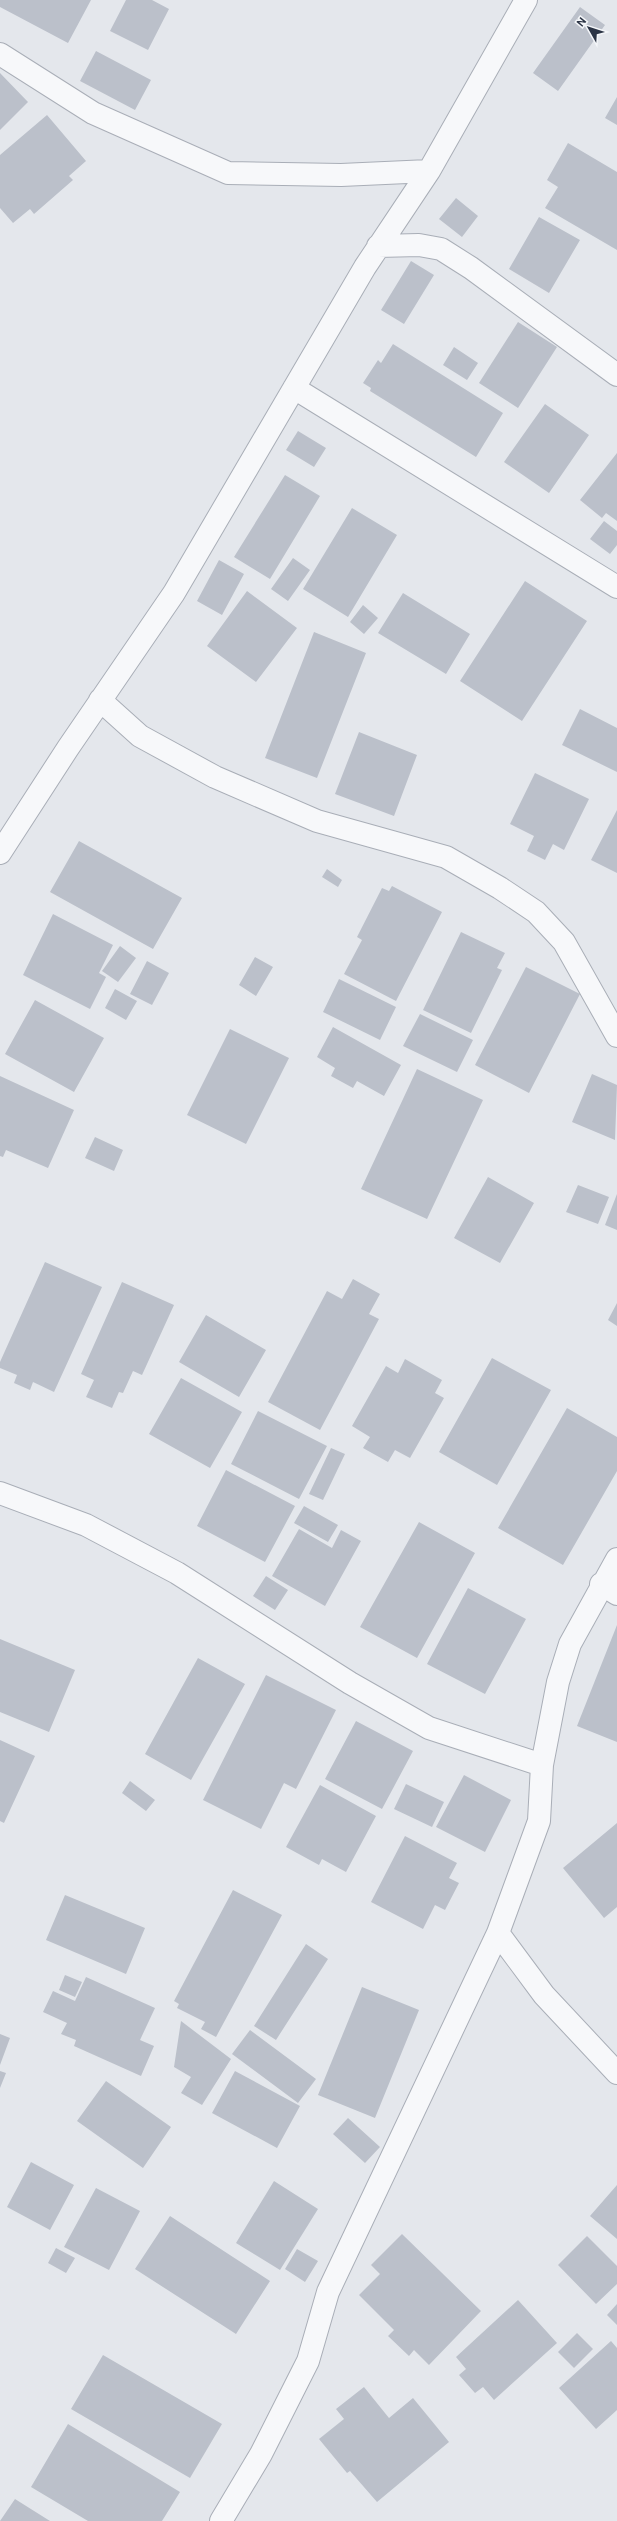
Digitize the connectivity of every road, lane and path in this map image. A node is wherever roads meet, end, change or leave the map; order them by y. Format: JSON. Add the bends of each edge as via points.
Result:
{"nodes":[{"id":1,"x":526,"y":0,"type":"edge"},
{"id":2,"x":0,"y":54,"type":"edge"},
{"id":3,"x":430,"y":171,"type":"junction"},
{"id":4,"x":378,"y":246,"type":"junction"},
{"id":5,"x":617,"y":375,"type":"edge"},
{"id":6,"x":294,"y":388,"type":"junction"},
{"id":7,"x":617,"y":587,"type":"edge"},
{"id":8,"x":100,"y":700,"type":"junction"},
{"id":9,"x":0,"y":853,"type":"edge"},
{"id":10,"x":617,"y":1036,"type":"edge"},
{"id":11,"x":0,"y":1493,"type":"edge"},
{"id":12,"x":617,"y":1559,"type":"edge"},
{"id":13,"x":609,"y":1589,"type":"edge"},
{"id":14,"x":542,"y":1765,"type":"junction"},
{"id":15,"x":498,"y":1933,"type":"junction"},
{"id":16,"x":617,"y":2073,"type":"edge"},
{"id":17,"x":221,"y":2521,"type":"edge"}],
"edges":[{"from":1,"to":3,"type":"street"},
{"from":2,"to":3,"type":"street","via":[[93,113],[228,173],[340,175]]},
{"from":3,"to":4,"type":"street"},
{"from":4,"to":5,"type":"street","via":[[419,245],[441,249],[471,268]]},
{"from":4,"to":6,"type":"street"},
{"from":6,"to":7,"type":"street"},
{"from":6,"to":8,"type":"street","via":[[174,593]]},
{"from":8,"to":9,"type":"street"},
{"from":8,"to":10,"type":"street","via":[[140,736],[214,777],[317,821],[446,857],[500,888],[536,912],[564,942]]},
{"from":11,"to":14,"type":"street","via":[[86,1525],[177,1573],[350,1683],[429,1728]]},
{"from":12,"to":13,"type":"street"},
{"from":13,"to":14,"type":"street","via":[[570,1644],[558,1682]]},
{"from":14,"to":15,"type":"street","via":[[539,1821]]},
{"from":15,"to":16,"type":"street","via":[[544,1995]]},
{"from":15,"to":17,"type":"street","via":[[328,2292],[308,2361],[261,2454]]}]}
